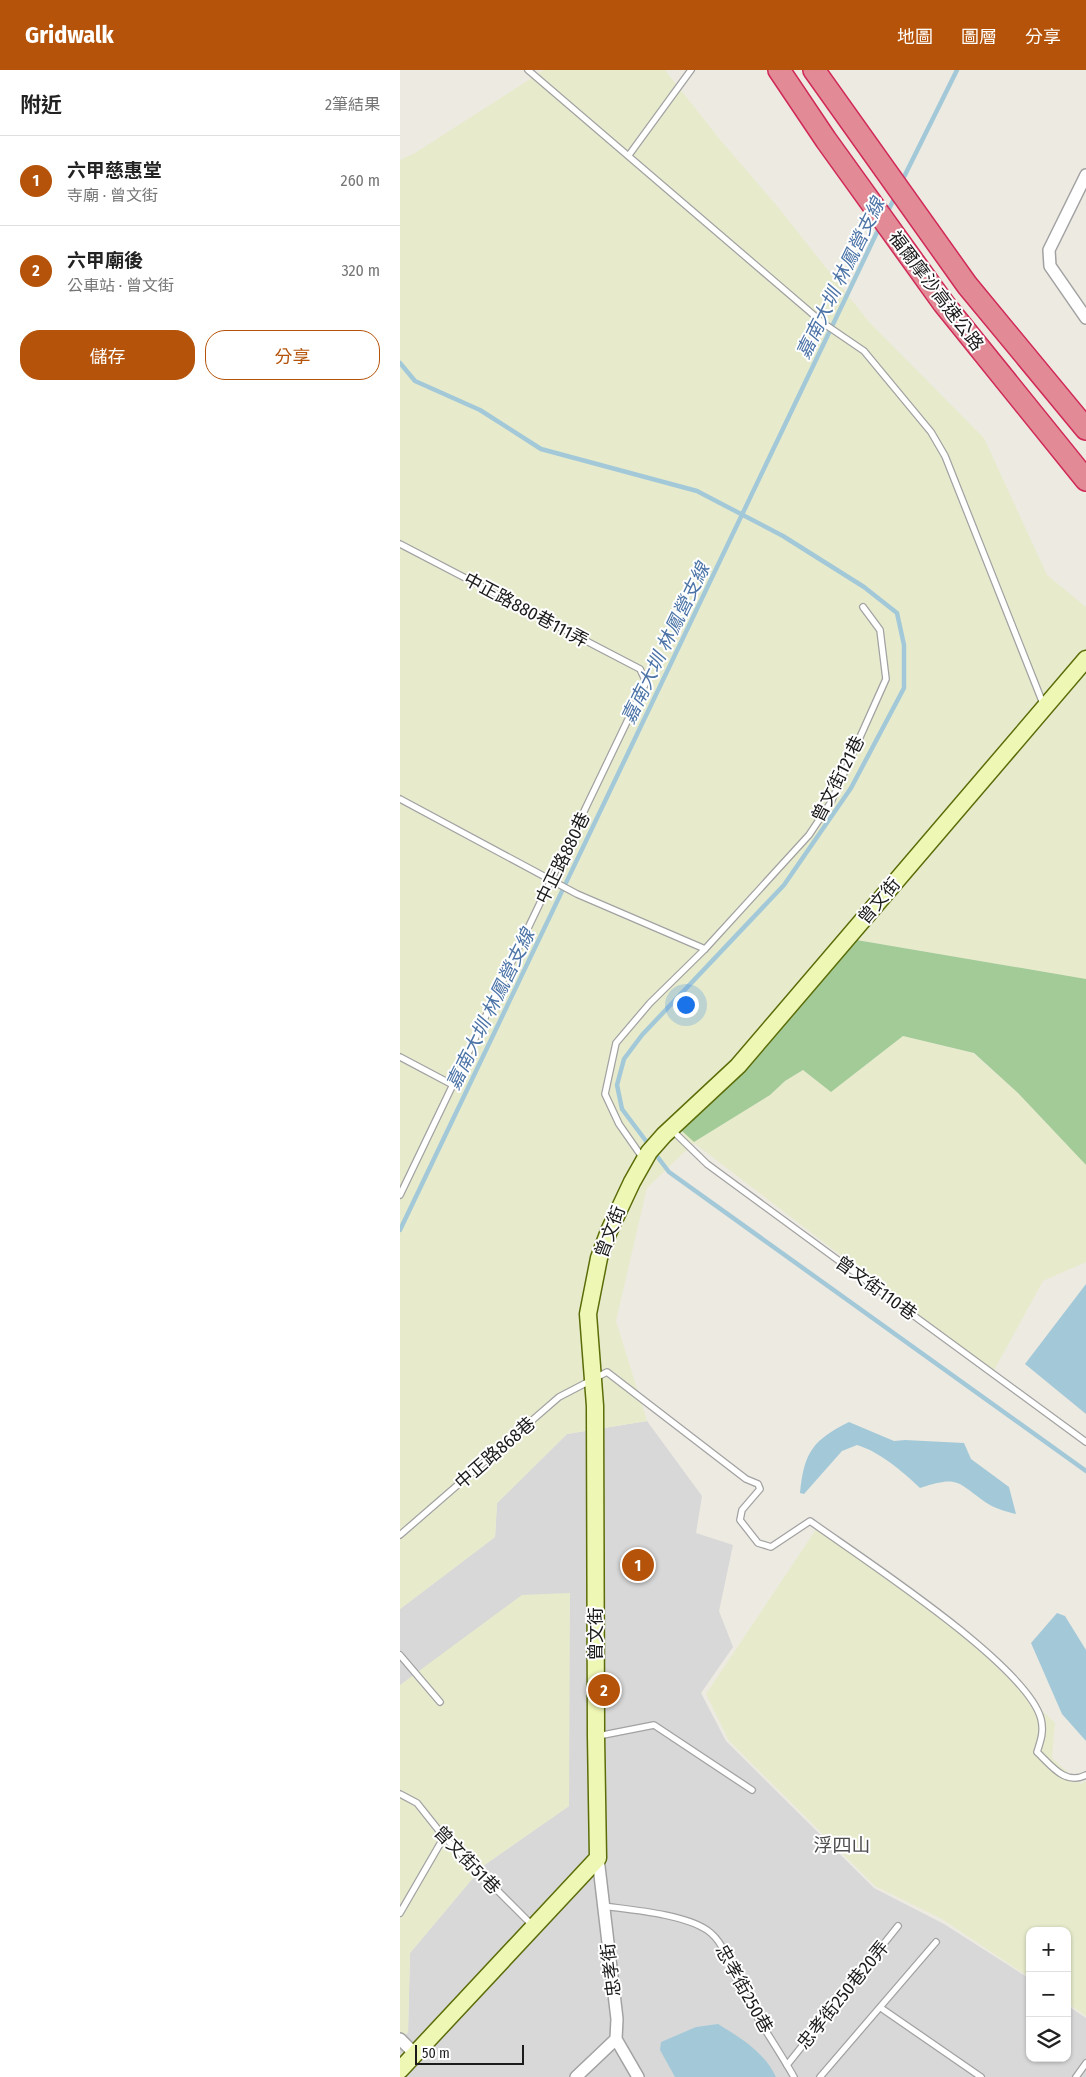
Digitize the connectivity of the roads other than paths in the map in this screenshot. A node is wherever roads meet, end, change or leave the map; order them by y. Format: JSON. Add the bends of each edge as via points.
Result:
{"nodes":[{"id":1,"x":528,"y":70,"type":"edge"},
{"id":2,"x":779,"y":70,"type":"edge"},
{"id":3,"x":814,"y":70,"type":"edge"},
{"id":4,"x":689,"y":71,"type":"edge"},
{"id":5,"x":629,"y":155,"type":"junction"},
{"id":6,"x":1086,"y":175,"type":"edge"},
{"id":7,"x":1086,"y":318,"type":"edge"},
{"id":8,"x":1086,"y":429,"type":"edge"},
{"id":9,"x":1086,"y":480,"type":"edge"},
{"id":10,"x":400,"y":544,"type":"edge"},
{"id":11,"x":863,"y":607,"type":"dead end"},
{"id":12,"x":1086,"y":658,"type":"edge"},
{"id":13,"x":646,"y":682,"type":"joint"},
{"id":14,"x":1044,"y":707,"type":"junction"},
{"id":15,"x":400,"y":799,"type":"edge"},
{"id":16,"x":552,"y":880,"type":"junction"},
{"id":17,"x":705,"y":949,"type":"junction"},
{"id":18,"x":400,"y":1057,"type":"edge"},
{"id":19,"x":453,"y":1085,"type":"junction"},
{"id":20,"x":668,"y":1132,"type":"junction"},
{"id":21,"x":645,"y":1161,"type":"junction"},
{"id":22,"x":400,"y":1195,"type":"edge"},
{"id":23,"x":594,"y":1377,"type":"junction"},
{"id":24,"x":1086,"y":1442,"type":"edge"},
{"id":25,"x":400,"y":1536,"type":"edge"},
{"id":26,"x":400,"y":1655,"type":"edge"},
{"id":27,"x":440,"y":1702,"type":"dead end"},
{"id":28,"x":596,"y":1736,"type":"junction"},
{"id":29,"x":1086,"y":1775,"type":"edge"},
{"id":30,"x":752,"y":1790,"type":"dead end"},
{"id":31,"x":400,"y":1794,"type":"edge"},
{"id":32,"x":444,"y":1837,"type":"junction"},
{"id":33,"x":598,"y":1858,"type":"junction"},
{"id":34,"x":603,"y":1906,"type":"junction"},
{"id":35,"x":400,"y":1913,"type":"edge"},
{"id":36,"x":898,"y":1926,"type":"dead end"},
{"id":37,"x":534,"y":1928,"type":"junction"},
{"id":38,"x":936,"y":1942,"type":"dead end"},
{"id":39,"x":881,"y":2008,"type":"junction"},
{"id":40,"x":400,"y":2039,"type":"edge"},
{"id":41,"x":616,"y":2039,"type":"junction"},
{"id":42,"x":415,"y":2054,"type":"junction"},
{"id":43,"x":1086,"y":2063,"type":"edge"},
{"id":44,"x":787,"y":2065,"type":"junction"},
{"id":45,"x":400,"y":2070,"type":"edge"},
{"id":46,"x":1079,"y":2076,"type":"edge"},
{"id":47,"x":576,"y":2077,"type":"edge"},
{"id":48,"x":638,"y":2077,"type":"edge"},
{"id":49,"x":794,"y":2077,"type":"edge"},
{"id":50,"x":820,"y":2077,"type":"edge"},
{"id":51,"x":981,"y":2077,"type":"edge"}],
"edges":[{"from":1,"to":5,"type":"lane"},
{"from":2,"to":9,"type":"highway","name":"福爾摩沙高速公路","via":[[944,304]]},
{"from":3,"to":8,"type":"highway","name":"福爾摩沙高速公路","via":[[968,285]]},
{"from":4,"to":5,"type":"lane"},
{"from":5,"to":14,"type":"lane","via":[[823,323],[864,351],[931,432],[945,456]]},
{"from":6,"to":7,"type":"street","via":[[1048,256],[1050,266]]},
{"from":10,"to":13,"type":"lane","name":"中正路880巷111弄","via":[[640,669]]},
{"from":11,"to":17,"type":"lane","name":"曾文街121巷","via":[[880,630],[886,679],[831,802],[808,835]]},
{"from":12,"to":14,"type":"main road","name":"曾文街"},
{"from":13,"to":16,"type":"lane","name":"中正路880巷"},
{"from":14,"to":20,"type":"main road","name":"曾文街","via":[[738,1066]]},
{"from":15,"to":16,"type":"lane"},
{"from":16,"to":17,"type":"lane"},
{"from":16,"to":19,"type":"lane","name":"中正路880巷"},
{"from":17,"to":21,"type":"lane","name":"曾文街121巷","via":[[650,1003],[616,1043],[605,1094],[619,1124]]},
{"from":18,"to":19,"type":"lane"},
{"from":19,"to":22,"type":"lane","name":"中正路880巷"},
{"from":20,"to":21,"type":"main road","name":"曾文街"},
{"from":20,"to":24,"type":"lane","name":"曾文街110巷"},
{"from":21,"to":23,"type":"main road","name":"曾文街","via":[[608,1231],[599,1258],[588,1314]]},
{"from":23,"to":25,"type":"lane","name":"中正路868巷","via":[[560,1397]]},
{"from":23,"to":28,"type":"main road","name":"曾文街"},
{"from":23,"to":29,"type":"lane","via":[[607,1372],[746,1479],[758,1484],[760,1489],[742,1510],[740,1520],[758,1544],[771,1547],[810,1521],[920,1599],[994,1657],[1027,1691],[1041,1717],[1043,1733],[1037,1752],[1065,1778],[1078,1779]]},
{"from":26,"to":27,"type":"lane"},
{"from":28,"to":30,"type":"lane","via":[[654,1724]]},
{"from":28,"to":33,"type":"main road","name":"曾文街"},
{"from":31,"to":32,"type":"lane","name":"曾文街51巷","via":[[417,1803]]},
{"from":32,"to":35,"type":"lane"},
{"from":32,"to":37,"type":"lane","name":"曾文街51巷"},
{"from":33,"to":34,"type":"street","name":"忠孝街"},
{"from":33,"to":37,"type":"main road"},
{"from":34,"to":41,"type":"street","name":"忠孝街","via":[[617,2018]]},
{"from":34,"to":44,"type":"lane","name":"忠孝街250巷","via":[[653,1913],[706,1929],[717,1939],[741,1988]]},
{"from":36,"to":44,"type":"lane","name":"忠孝街250巷20弄"},
{"from":37,"to":42,"type":"main road"},
{"from":38,"to":39,"type":"lane"},
{"from":39,"to":50,"type":"lane"},
{"from":39,"to":51,"type":"lane"},
{"from":40,"to":42,"type":"street"},
{"from":41,"to":47,"type":"street"},
{"from":41,"to":48,"type":"street"},
{"from":42,"to":45,"type":"main road"},
{"from":43,"to":46,"type":"lane"},
{"from":44,"to":49,"type":"lane","name":"忠孝街250巷"}]}
